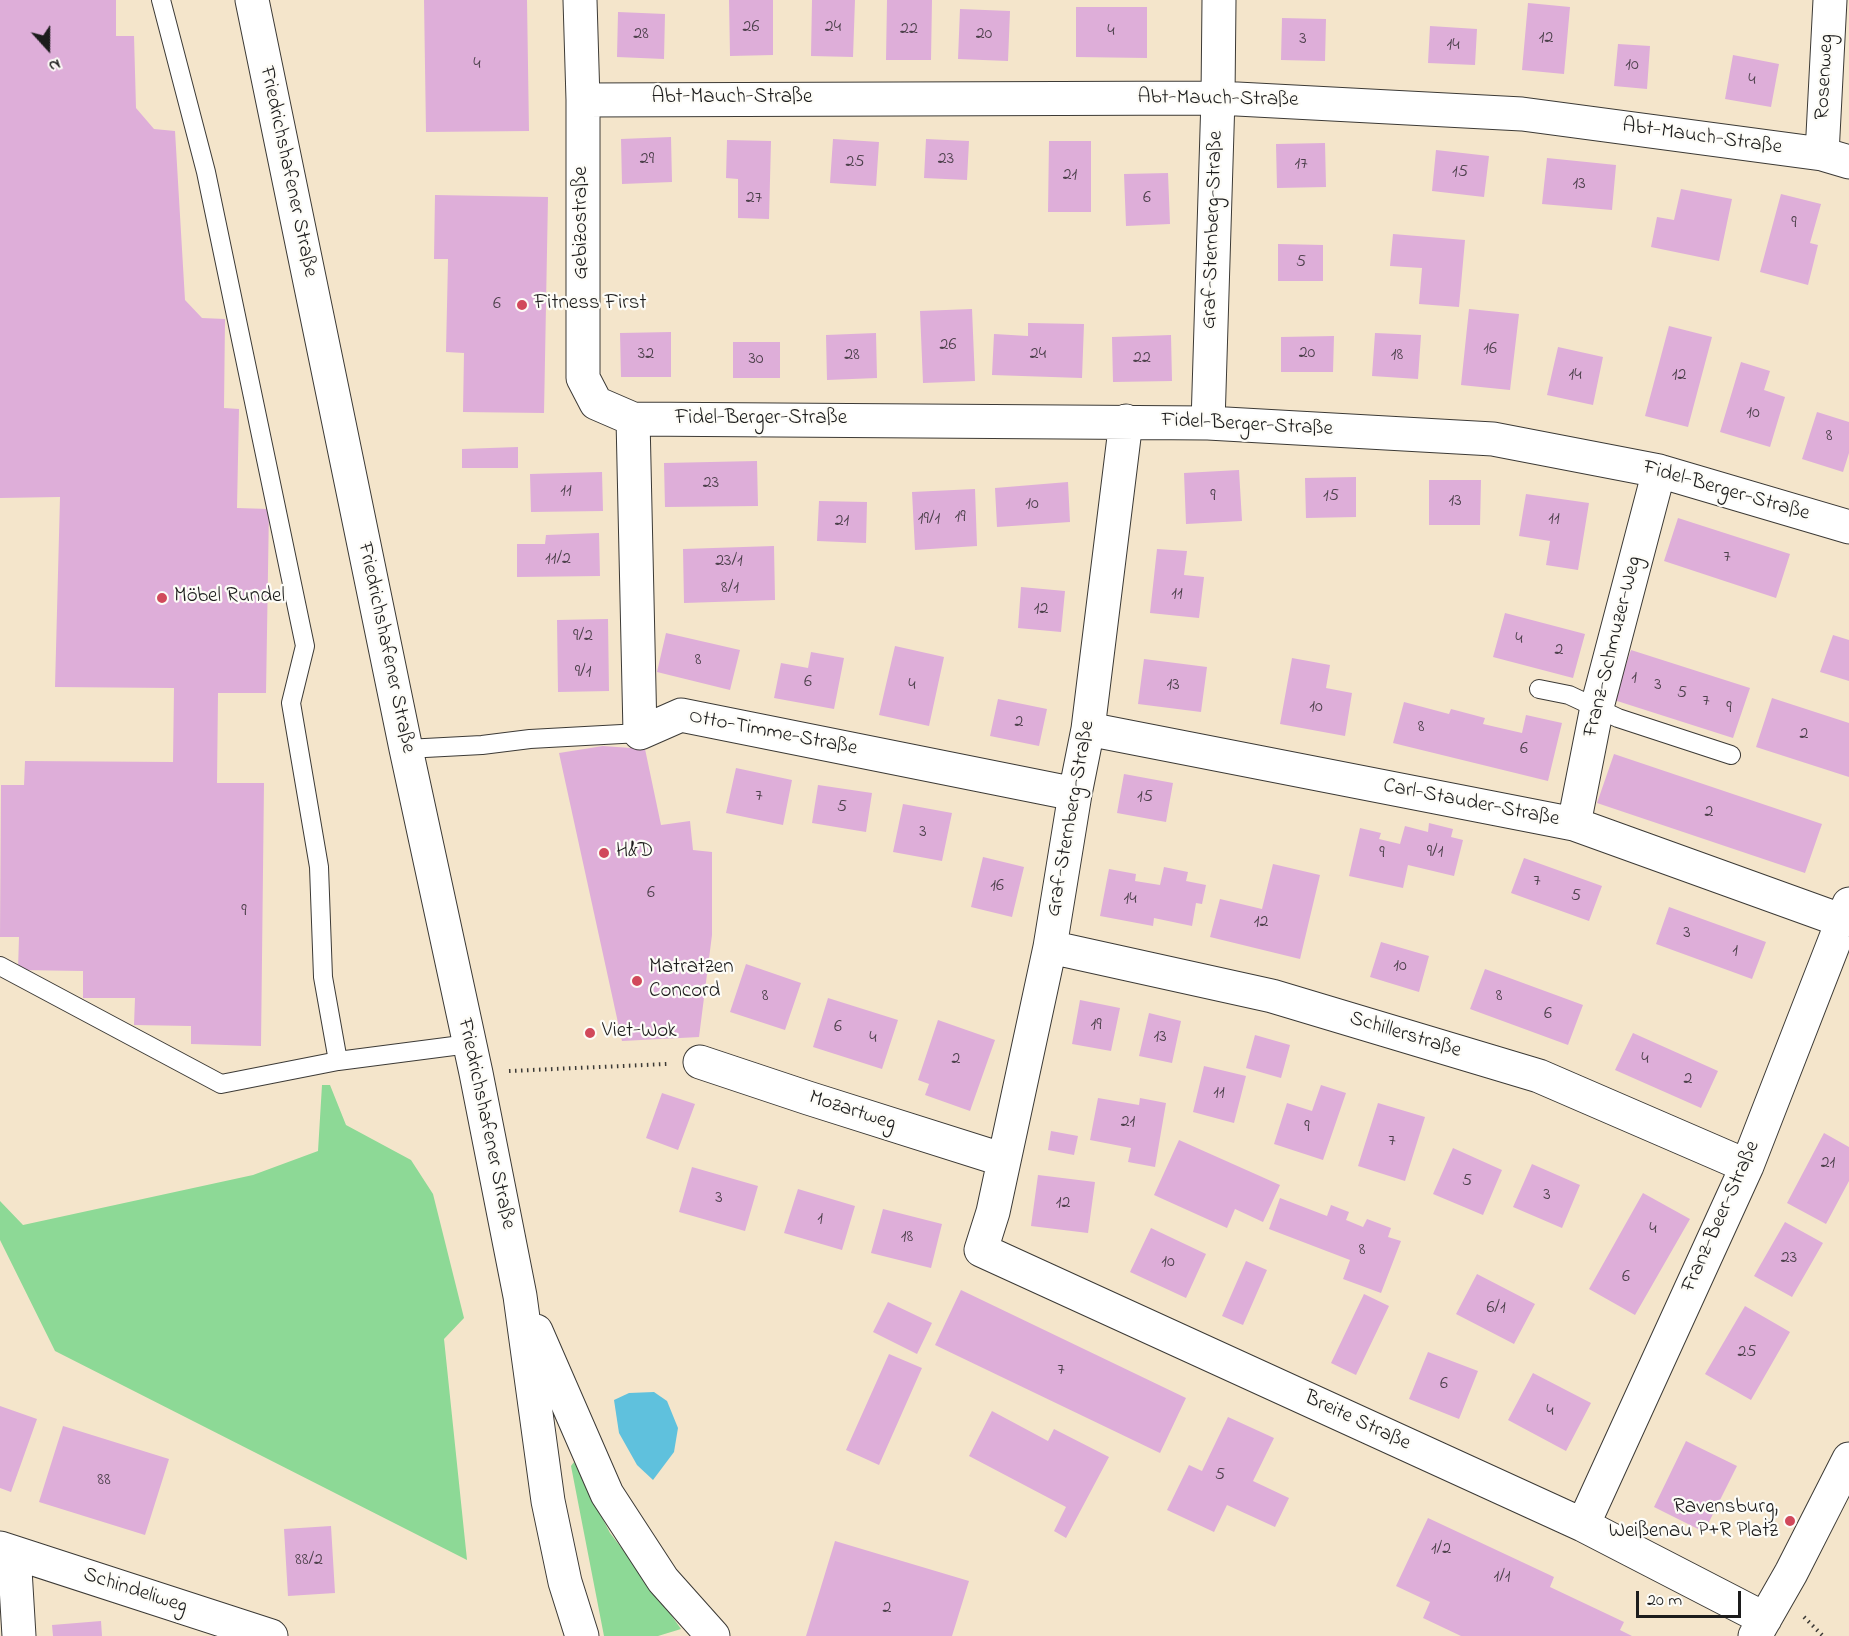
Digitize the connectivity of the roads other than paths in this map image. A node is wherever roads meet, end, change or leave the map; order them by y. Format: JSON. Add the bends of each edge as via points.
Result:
{"nodes":[{"id":1,"x":161,"y":0,"type":"edge"},
{"id":2,"x":252,"y":0,"type":"edge"},
{"id":3,"x":580,"y":0,"type":"edge"},
{"id":4,"x":1219,"y":0,"type":"edge"},
{"id":5,"x":1830,"y":0,"type":"edge"},
{"id":6,"x":1218,"y":98,"type":"junction"},
{"id":7,"x":583,"y":100,"type":"junction"},
{"id":8,"x":1835,"y":158,"type":"edge"},
{"id":9,"x":633,"y":419,"type":"junction"},
{"id":10,"x":1126,"y":422,"type":"junction"},
{"id":11,"x":1208,"y":423,"type":"junction"},
{"id":12,"x":1659,"y":471,"type":"junction"},
{"id":13,"x":1849,"y":526,"type":"edge"},
{"id":14,"x":1539,"y":689,"type":"dead end"},
{"id":15,"x":1597,"y":707,"type":"junction"},
{"id":16,"x":1088,"y":729,"type":"junction"},
{"id":17,"x":640,"y":732,"type":"junction"},
{"id":18,"x":406,"y":749,"type":"junction"},
{"id":19,"x":1731,"y":755,"type":"dead end"},
{"id":20,"x":1075,"y":794,"type":"junction"},
{"id":21,"x":1574,"y":824,"type":"junction"},
{"id":22,"x":1846,"y":912,"type":"edge"},
{"id":23,"x":1050,"y":947,"type":"junction"},
{"id":24,"x":0,"y":966,"type":"edge"},
{"id":25,"x":473,"y":1059,"type":"junction"},
{"id":26,"x":338,"y":1061,"type":"junction"},
{"id":27,"x":700,"y":1062,"type":"road end"},
{"id":28,"x":1004,"y":1160,"type":"junction"},
{"id":29,"x":1747,"y":1166,"type":"junction"},
{"id":30,"x":993,"y":1212,"type":"joint"},
{"id":31,"x":520,"y":1296,"type":"junction"},
{"id":32,"x":1849,"y":1459,"type":"edge"},
{"id":33,"x":1583,"y":1525,"type":"junction"},
{"id":34,"x":7,"y":1550,"type":"edge"},
{"id":35,"x":565,"y":1582,"type":"junction"},
{"id":36,"x":182,"y":1622,"type":"edge"},
{"id":37,"x":1760,"y":1627,"type":"edge"},
{"id":38,"x":706,"y":1635,"type":"edge"},
{"id":39,"x":19,"y":1636,"type":"edge"},
{"id":40,"x":271,"y":1636,"type":"edge"},
{"id":41,"x":571,"y":1636,"type":"edge"},
{"id":42,"x":582,"y":1636,"type":"edge"}],
"edges":[{"from":1,"to":26,"type":"lane","via":[[206,172],[305,646],[291,703],[319,867],[323,977]]},
{"from":2,"to":18,"type":"street","name":"Friedrichshafener Straße"},
{"from":3,"to":7,"type":"street","name":"Gebizostraße"},
{"from":4,"to":6,"type":"street","name":"Graf-Sternberg-Straße"},
{"from":5,"to":8,"type":"street","name":"Rosenweg"},
{"from":6,"to":7,"type":"street","name":"Abt-Mauch-Straße"},
{"from":6,"to":8,"type":"street","name":"Abt-Mauch-Straße","via":[[1522,114]]},
{"from":6,"to":11,"type":"street","name":"Graf-Sternberg-Straße"},
{"from":7,"to":9,"type":"street","name":"Gebizostraße","via":[[583,378],[596,403]]},
{"from":9,"to":10,"type":"street","name":"Fidel-Berger-Straße"},
{"from":9,"to":17,"type":"street"},
{"from":10,"to":11,"type":"street","name":"Fidel-Berger-Straße"},
{"from":10,"to":16,"type":"street","name":"Graf-Sternberg-Straße"},
{"from":11,"to":12,"type":"street","name":"Fidel-Berger-Straße","via":[[1492,439]]},
{"from":12,"to":13,"type":"street","name":"Fidel-Berger-Straße"},
{"from":12,"to":15,"type":"street","name":"Franz-Schmuzer-Weg"},
{"from":14,"to":15,"type":"lane","via":[[1569,695]]},
{"from":15,"to":19,"type":"lane","via":[[1618,718]]},
{"from":15,"to":21,"type":"street","name":"Franz-Schmuzer-Weg"},
{"from":16,"to":20,"type":"street","name":"Graf-Sternberg-Straße"},
{"from":16,"to":21,"type":"street","name":"Carl-Stauder-Straße"},
{"from":17,"to":18,"type":"lane"},
{"from":17,"to":20,"type":"street","name":"Otto-Timme-Straße","via":[[681,716]]},
{"from":18,"to":25,"type":"street","name":"Friedrichshafener Straße"},
{"from":20,"to":23,"type":"street","name":"Graf-Sternberg-Straße"},
{"from":21,"to":22,"type":"street","name":"Carl-Stauder-Straße"},
{"from":22,"to":29,"type":"street","name":"Franz-Beer-Straße"},
{"from":23,"to":28,"type":"street","name":"Graf-Sternberg-Straße"},
{"from":23,"to":29,"type":"street","name":"Schillerstraße","via":[[1272,996],[1539,1076]]},
{"from":24,"to":26,"type":"lane","via":[[221,1084]]},
{"from":25,"to":26,"type":"lane"},
{"from":25,"to":31,"type":"street","name":"Friedrichshafener Straße"},
{"from":27,"to":28,"type":"street","name":"Mozartweg"},
{"from":28,"to":30,"type":"street","name":"Graf-Sternberg-Straße"},
{"from":29,"to":33,"type":"street","name":"Franz-Beer-Straße"},
{"from":30,"to":33,"type":"street","name":"Breite Straße","via":[[981,1250]]},
{"from":31,"to":35,"type":"street","name":"Friedrichshafener Straße","via":[[548,1501]]},
{"from":31,"to":38,"type":"street","name":"Friedrichshafener Straße","via":[[608,1494],[663,1580]]},
{"from":32,"to":37,"type":"street"},
{"from":33,"to":37,"type":"street","name":"Breite Straße"},
{"from":34,"to":36,"type":"street","name":"Schindeliweg"},
{"from":34,"to":39,"type":"street"},
{"from":35,"to":41,"type":"street"},
{"from":35,"to":42,"type":"street"},
{"from":36,"to":40,"type":"street","name":"Schindeliweg"}]}
